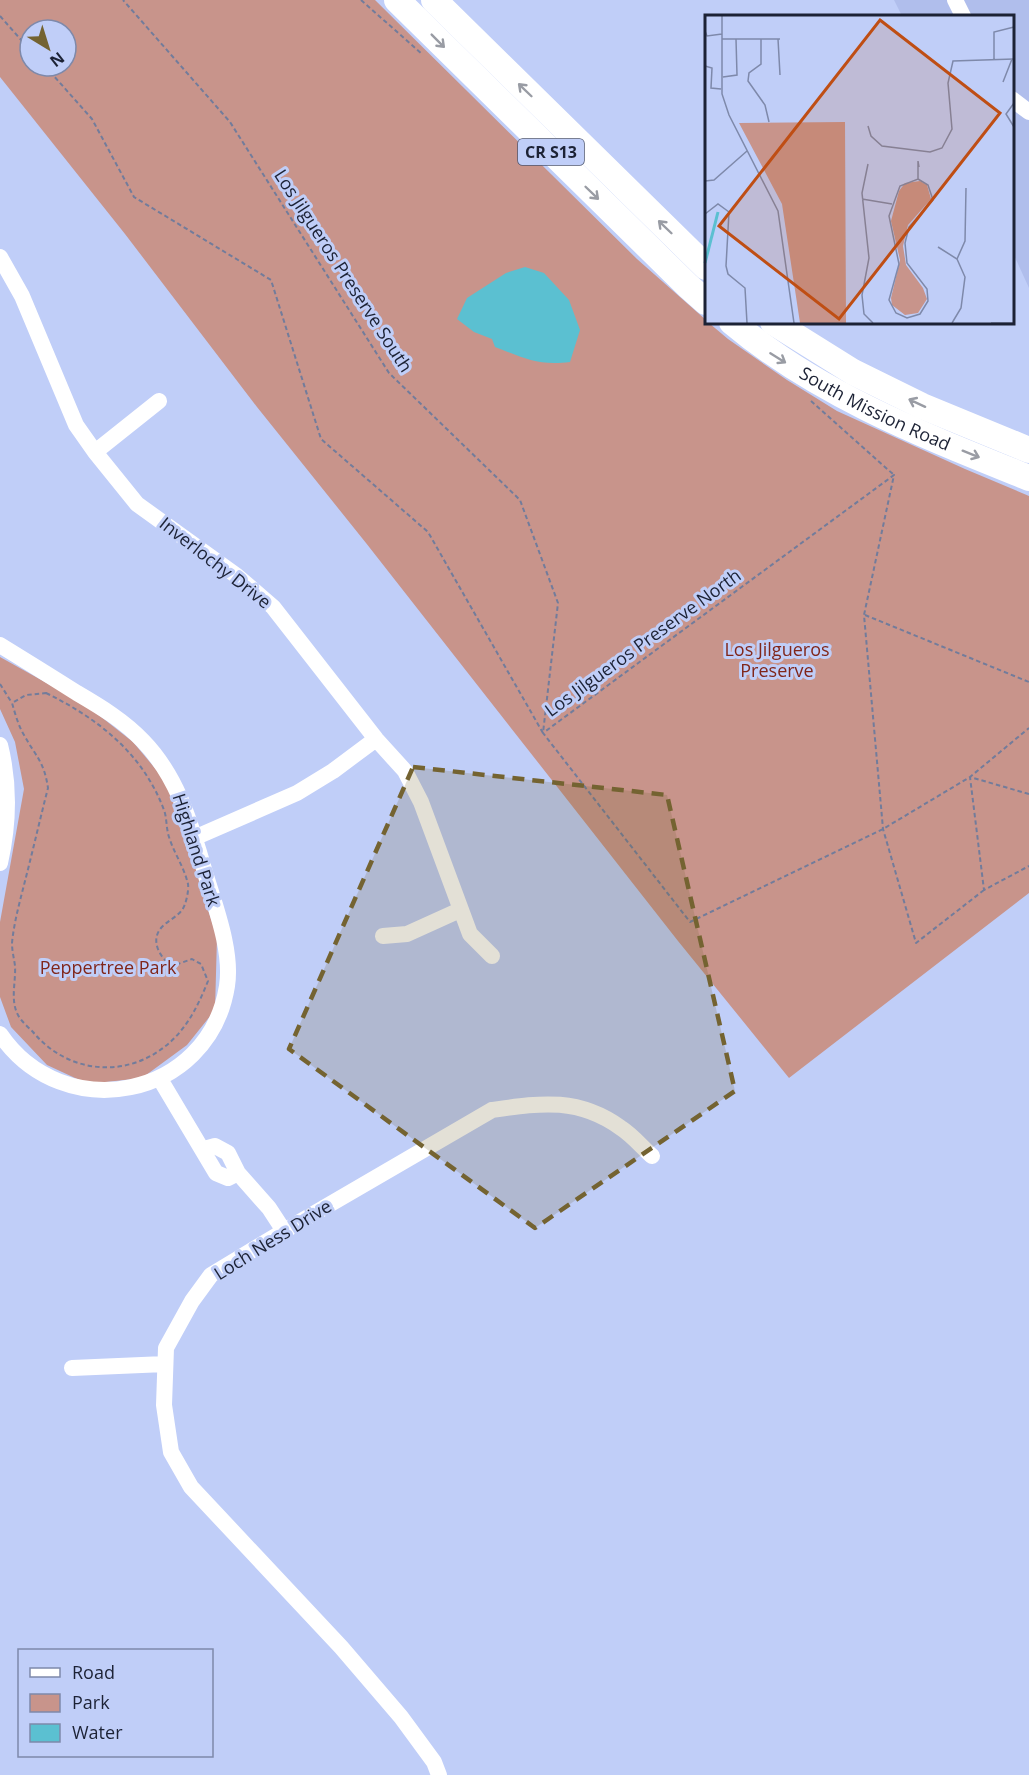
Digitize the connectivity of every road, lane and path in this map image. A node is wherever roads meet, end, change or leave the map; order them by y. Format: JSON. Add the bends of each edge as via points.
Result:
{"nodes":[{"id":1,"x":123,"y":0,"type":"edge"},
{"id":2,"x":397,"y":0,"type":"edge"},
{"id":3,"x":434,"y":0,"type":"edge"},
{"id":4,"x":955,"y":0,"type":"edge"},
{"id":5,"x":962,"y":15,"type":"edge"},
{"id":6,"x":0,"y":16,"type":"edge"},
{"id":7,"x":18,"y":36,"type":"edge"},
{"id":8,"x":56,"y":78,"type":"edge"},
{"id":9,"x":1014,"y":101,"type":"edge"},
{"id":10,"x":1029,"y":112,"type":"edge"},
{"id":11,"x":0,"y":257,"type":"edge"},
{"id":12,"x":705,"y":266,"type":"edge"},
{"id":13,"x":705,"y":301,"type":"edge"},
{"id":14,"x":734,"y":324,"type":"edge"},
{"id":15,"x":776,"y":324,"type":"edge"},
{"id":16,"x":159,"y":401,"type":"dead end"},
{"id":17,"x":1029,"y":450,"type":"edge"},
{"id":18,"x":95,"y":452,"type":"junction"},
{"id":19,"x":1029,"y":478,"type":"edge"},
{"id":20,"x":864,"y":615,"type":"junction"},
{"id":21,"x":0,"y":645,"type":"edge"},
{"id":22,"x":1029,"y":682,"type":"edge"},
{"id":23,"x":0,"y":684,"type":"edge"},
{"id":24,"x":12,"y":703,"type":"junction"},
{"id":25,"x":1029,"y":728,"type":"edge"},
{"id":26,"x":543,"y":733,"type":"junction"},
{"id":27,"x":376,"y":739,"type":"junction"},
{"id":28,"x":0,"y":745,"type":"edge"},
{"id":29,"x":970,"y":777,"type":"junction"},
{"id":30,"x":1029,"y":794,"type":"edge"},
{"id":31,"x":883,"y":829,"type":"junction"},
{"id":32,"x":195,"y":838,"type":"junction"},
{"id":33,"x":0,"y":863,"type":"edge"},
{"id":34,"x":1029,"y":866,"type":"edge"},
{"id":35,"x":984,"y":890,"type":"junction"},
{"id":36,"x":460,"y":910,"type":"junction"},
{"id":37,"x":383,"y":936,"type":"dead end"},
{"id":38,"x":492,"y":956,"type":"dead end"},
{"id":39,"x":0,"y":1034,"type":"edge"},
{"id":40,"x":160,"y":1079,"type":"junction"},
{"id":41,"x":652,"y":1156,"type":"dead end"},
{"id":42,"x":284,"y":1231,"type":"junction"},
{"id":43,"x":165,"y":1364,"type":"junction"},
{"id":44,"x":72,"y":1368,"type":"dead end"},
{"id":45,"x":439,"y":1775,"type":"edge"}],
"edges":[{"from":1,"to":26,"type":"path","name":"Los Jilgueros Preserve South","via":[[230,122],[389,373],[520,500],[558,603]]},
{"from":2,"to":13,"type":"main road","number":"CR S13","one_way":true},
{"from":12,"to":3,"type":"main road","number":"CR S13","one_way":true},
{"from":4,"to":5,"type":"street"},
{"from":6,"to":7,"type":"path"},
{"from":8,"to":26,"type":"path","via":[[92,119],[134,197],[271,280],[321,439],[428,532]]},
{"from":9,"to":10,"type":"street"},
{"from":11,"to":18,"type":"street","name":"Inverlochy Drive","via":[[22,296],[76,425]]},
{"from":14,"to":19,"type":"main road","name":"South Mission Road","one_way":true,"via":[[760,346],[840,396]]},
{"from":17,"to":15,"type":"main road","name":"South Mission Road","one_way":true,"via":[[922,406],[853,372]]},
{"from":16,"to":18,"type":"street"},
{"from":18,"to":27,"type":"street","name":"Inverlochy Drive","via":[[137,504],[273,607]]},
{"from":20,"to":22,"type":"path"},
{"from":20,"to":26,"type":"path","name":"Los Jilgueros Preserve North","via":[[894,475]]},
{"from":20,"to":31,"type":"path","name":"Los Jilgueros Preserve North"},
{"from":21,"to":32,"type":"street","name":"Highland Park","via":[[118,718],[143,740],[164,764]]},
{"from":23,"to":24,"type":"path"},
{"from":24,"to":24,"type":"path","via":[[26,695],[46,693],[103,728],[129,750],[154,787],[165,813],[168,836],[188,886],[184,909],[160,929],[156,945],[162,960],[172,966],[192,959],[201,964],[208,981],[195,1012],[175,1037],[141,1061],[96,1067],[74,1062],[43,1045],[18,1015],[13,993],[12,946],[48,788],[40,759],[24,735]]},
{"from":25,"to":29,"type":"path","name":"Los Jilgueros Preserve North"},
{"from":26,"to":31,"type":"path","name":"Los Jilgueros Preserve North","via":[[690,922]]},
{"from":27,"to":32,"type":"street","via":[[297,793]]},
{"from":27,"to":36,"type":"street","name":"Inverlochy Drive","via":[[405,771],[421,802]]},
{"from":28,"to":33,"type":"street","via":[[8,787],[7,832]]},
{"from":29,"to":30,"type":"path"},
{"from":29,"to":31,"type":"path","name":"Los Jilgueros Preserve North"},
{"from":29,"to":35,"type":"path"},
{"from":31,"to":35,"type":"path","name":"Los Jilgueros Preserve North","via":[[916,943]]},
{"from":32,"to":40,"type":"street","name":"Highland Park","via":[[224,942],[229,971],[227,988],[208,1036],[179,1067]]},
{"from":34,"to":35,"type":"path"},
{"from":36,"to":37,"type":"street","via":[[407,934]]},
{"from":36,"to":38,"type":"street","name":"Inverlochy Drive","via":[[470,934]]},
{"from":39,"to":40,"type":"street","name":"Highland Park","via":[[8,1046],[42,1074],[86,1090],[116,1090]]},
{"from":40,"to":42,"type":"street","via":[[216,1173],[228,1178],[238,1173]]},
{"from":41,"to":42,"type":"street","name":"Loch Ness Drive","via":[[621,1128],[592,1112],[561,1104],[492,1110]]},
{"from":42,"to":43,"type":"street","name":"Loch Ness Drive","via":[[212,1275],[192,1301],[166,1348]]},
{"from":43,"to":44,"type":"street"},
{"from":43,"to":45,"type":"street","name":"Loch Ness Drive","via":[[164,1405],[171,1452],[191,1487],[341,1647],[401,1717]]}]}
